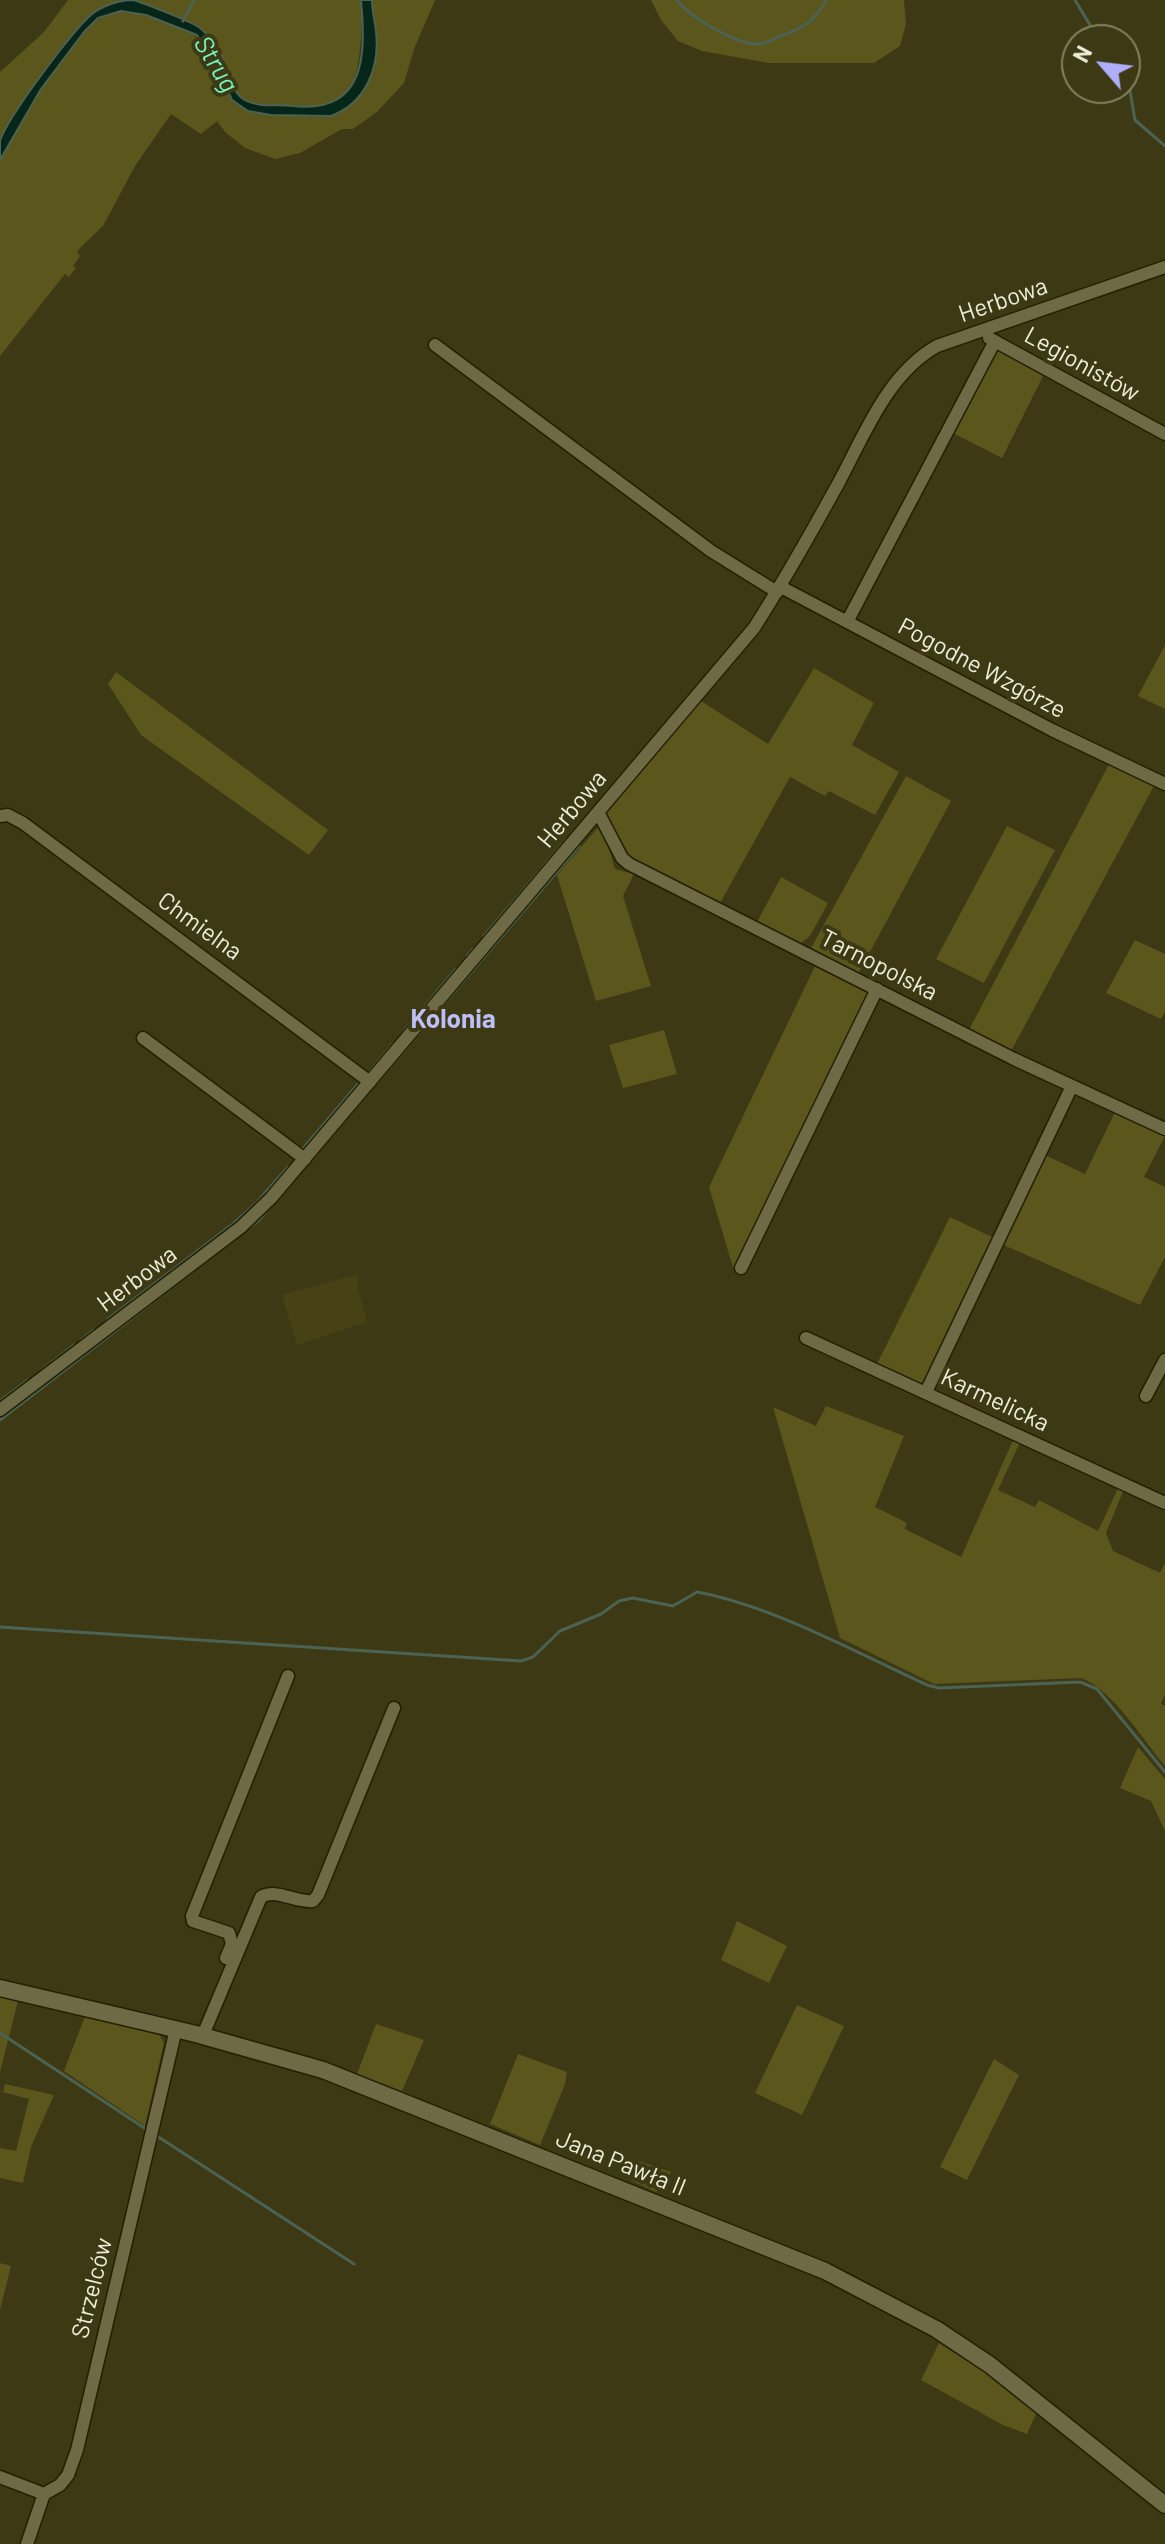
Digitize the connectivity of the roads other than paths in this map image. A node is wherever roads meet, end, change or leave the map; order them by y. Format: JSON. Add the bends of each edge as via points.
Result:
{"nodes":[{"id":1,"x":1165,"y":267,"type":"edge"},
{"id":2,"x":978,"y":331,"type":"junction"},
{"id":3,"x":995,"y":341,"type":"junction"},
{"id":4,"x":435,"y":345,"type":"dead end"},
{"id":5,"x":1165,"y":434,"type":"edge"},
{"id":6,"x":779,"y":590,"type":"junction"},
{"id":7,"x":847,"y":622,"type":"junction"},
{"id":8,"x":1165,"y":784,"type":"edge"},
{"id":9,"x":598,"y":812,"type":"junction"},
{"id":10,"x":0,"y":816,"type":"edge"},
{"id":11,"x":877,"y":989,"type":"junction"},
{"id":12,"x":143,"y":1038,"type":"dead end"},
{"id":13,"x":370,"y":1082,"type":"junction"},
{"id":14,"x":1072,"y":1086,"type":"junction"},
{"id":15,"x":1165,"y":1129,"type":"edge"},
{"id":16,"x":305,"y":1159,"type":"junction"},
{"id":17,"x":741,"y":1268,"type":"dead end"},
{"id":18,"x":806,"y":1338,"type":"dead end"},
{"id":19,"x":1165,"y":1360,"type":"edge"},
{"id":20,"x":926,"y":1392,"type":"junction"},
{"id":21,"x":1146,"y":1396,"type":"dead end"},
{"id":22,"x":0,"y":1410,"type":"edge"},
{"id":23,"x":1165,"y":1503,"type":"edge"},
{"id":24,"x":288,"y":1676,"type":"dead end"},
{"id":25,"x":394,"y":1708,"type":"dead end"},
{"id":26,"x":0,"y":1988,"type":"edge"},
{"id":27,"x":176,"y":2029,"type":"junction"},
{"id":28,"x":200,"y":2035,"type":"junction"},
{"id":29,"x":0,"y":2477,"type":"edge"},
{"id":30,"x":44,"y":2494,"type":"junction"},
{"id":31,"x":1165,"y":2505,"type":"edge"},
{"id":32,"x":27,"y":2544,"type":"edge"}],
"edges":[{"from":1,"to":2,"type":"street","name":"Herbowa"},
{"from":2,"to":3,"type":"street","name":"Legionistów"},
{"from":2,"to":6,"type":"street","name":"Herbowa","via":[[924,353],[897,380]]},
{"from":3,"to":5,"type":"street","name":"Legionistów"},
{"from":3,"to":7,"type":"street"},
{"from":4,"to":6,"type":"street","name":"Pogodne Wzgórze","via":[[711,551]]},
{"from":6,"to":7,"type":"street","name":"Pogodne Wzgórze"},
{"from":6,"to":9,"type":"street","name":"Herbowa","via":[[754,628]]},
{"from":7,"to":8,"type":"street","name":"Pogodne Wzgórze"},
{"from":9,"to":11,"type":"street","name":"Tarnopolska","via":[[629,864]]},
{"from":9,"to":13,"type":"street","name":"Herbowa"},
{"from":10,"to":13,"type":"street","name":"Chmielna","via":[[23,823]]},
{"from":11,"to":14,"type":"street","name":"Tarnopolska"},
{"from":11,"to":17,"type":"street"},
{"from":12,"to":16,"type":"street"},
{"from":13,"to":16,"type":"street","name":"Herbowa"},
{"from":14,"to":15,"type":"street","name":"Tarnopolska"},
{"from":14,"to":20,"type":"street"},
{"from":16,"to":22,"type":"street","name":"Herbowa","via":[[241,1227]]},
{"from":18,"to":20,"type":"street","name":"Karmelicka"},
{"from":19,"to":21,"type":"street"},
{"from":20,"to":23,"type":"street","name":"Karmelicka"},
{"from":24,"to":28,"type":"street","via":[[192,1916],[232,1938]]},
{"from":25,"to":28,"type":"street","via":[[318,1895],[306,1902],[271,1893],[261,1897]]},
{"from":26,"to":27,"type":"street","name":"Jana Pawła II"},
{"from":27,"to":28,"type":"street","name":"Jana Pawła II"},
{"from":27,"to":30,"type":"street","name":"Strzelców","via":[[77,2450],[68,2475]]},
{"from":28,"to":31,"type":"street","name":"Jana Pawła II","via":[[323,2070],[825,2271],[936,2329],[990,2365]]},
{"from":29,"to":30,"type":"street"},
{"from":30,"to":32,"type":"street","name":"Strzelców"}]}
